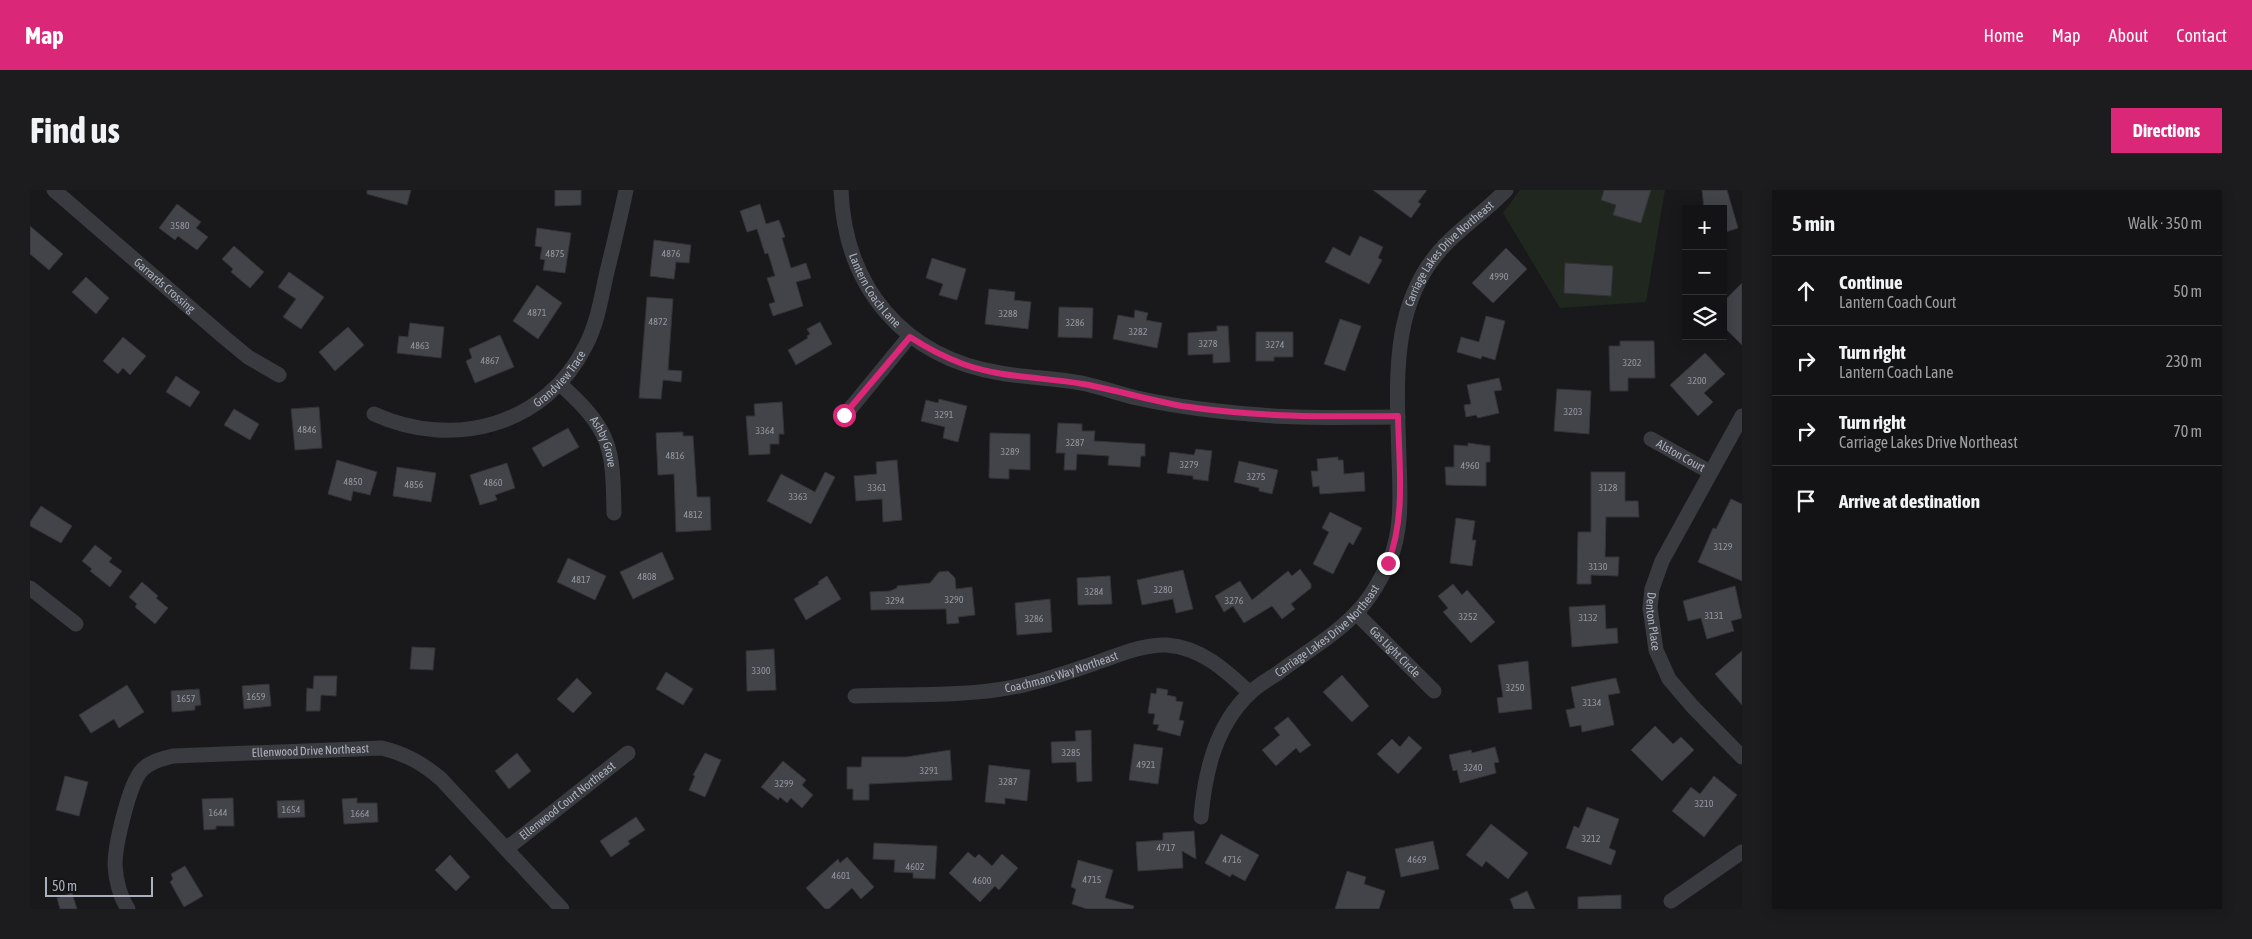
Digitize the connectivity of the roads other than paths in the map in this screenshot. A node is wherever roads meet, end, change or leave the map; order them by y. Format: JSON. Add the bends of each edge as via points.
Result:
{"nodes":[{"id":1,"x":54,"y":190,"type":"edge"},
{"id":2,"x":626,"y":190,"type":"edge"},
{"id":3,"x":841,"y":190,"type":"edge"},
{"id":4,"x":1506,"y":190,"type":"edge"},
{"id":5,"x":910,"y":337,"type":"junction"},
{"id":6,"x":279,"y":375,"type":"dead end"},
{"id":7,"x":560,"y":384,"type":"junction"},
{"id":8,"x":374,"y":414,"type":"dead end"},
{"id":9,"x":844,"y":415,"type":"dead end"},
{"id":10,"x":1398,"y":416,"type":"junction"},
{"id":11,"x":1742,"y":416,"type":"edge"},
{"id":12,"x":1651,"y":439,"type":"dead end"},
{"id":13,"x":1710,"y":472,"type":"junction"},
{"id":14,"x":614,"y":513,"type":"dead end"},
{"id":15,"x":30,"y":588,"type":"edge"},
{"id":16,"x":1356,"y":613,"type":"junction"},
{"id":17,"x":76,"y":624,"type":"dead end"},
{"id":18,"x":1434,"y":691,"type":"dead end"},
{"id":19,"x":1250,"y":693,"type":"junction"},
{"id":20,"x":855,"y":696,"type":"dead end"},
{"id":21,"x":628,"y":753,"type":"dead end"},
{"id":22,"x":1742,"y":757,"type":"edge"},
{"id":23,"x":1201,"y":816,"type":"dead end"},
{"id":24,"x":506,"y":848,"type":"junction"},
{"id":25,"x":1742,"y":852,"type":"edge"},
{"id":26,"x":1671,"y":901,"type":"dead end"},
{"id":27,"x":128,"y":909,"type":"edge"},
{"id":28,"x":562,"y":909,"type":"edge"}],
"edges":[{"from":1,"to":6,"type":"street","name":"Garrards Crossing","via":[[248,357]]},
{"from":2,"to":7,"type":"street","name":"Grandview Trace","via":[[596,319],[587,345]]},
{"from":3,"to":5,"type":"street","name":"Lantern Coach Lane","via":[[845,232],[862,278],[876,300]]},
{"from":4,"to":10,"type":"street","name":"Carriage Lakes Drive Northeast","via":[[1444,246],[1420,280],[1399,343]]},
{"from":5,"to":9,"type":"street"},
{"from":5,"to":10,"type":"street","name":"Lantern Coach Lane","via":[[965,365],[999,373],[1084,384],[1182,406],[1297,417]]},
{"from":7,"to":8,"type":"street","name":"Grandview Trace","via":[[519,414],[502,422],[471,429],[419,430]]},
{"from":7,"to":14,"type":"street","name":"Ashby Grove","via":[[587,408],[604,433],[611,453]]},
{"from":10,"to":16,"type":"street","name":"Carriage Lakes Drive Northeast","via":[[1398,530],[1388,563]]},
{"from":11,"to":13,"type":"street","name":"Denton Place"},
{"from":12,"to":13,"type":"street","name":"Alston Court"},
{"from":13,"to":22,"type":"street","name":"Denton Place","via":[[1656,575],[1651,621],[1656,650],[1669,678]]},
{"from":15,"to":17,"type":"street"},
{"from":16,"to":18,"type":"street","name":"Gas Light Circle"},
{"from":16,"to":19,"type":"street","name":"Carriage Lakes Drive Northeast"},
{"from":19,"to":20,"type":"street","name":"Coachmans Way Northeast","via":[[1220,665],[1184,648],[1165,645],[1141,648],[1046,680],[1013,687]]},
{"from":19,"to":23,"type":"street","name":"Carriage Lakes Drive Northeast","via":[[1213,750],[1204,784]]},
{"from":21,"to":24,"type":"street","name":"Ellenwood Court Northeast"},
{"from":24,"to":27,"type":"street","name":"Ellenwood Drive Northeast","via":[[441,779],[403,753],[382,748],[173,756],[156,760],[144,768],[130,792],[115,864],[120,893]]},
{"from":24,"to":28,"type":"street","name":"Ellenwood Drive Northeast"},
{"from":25,"to":26,"type":"street"}]}
